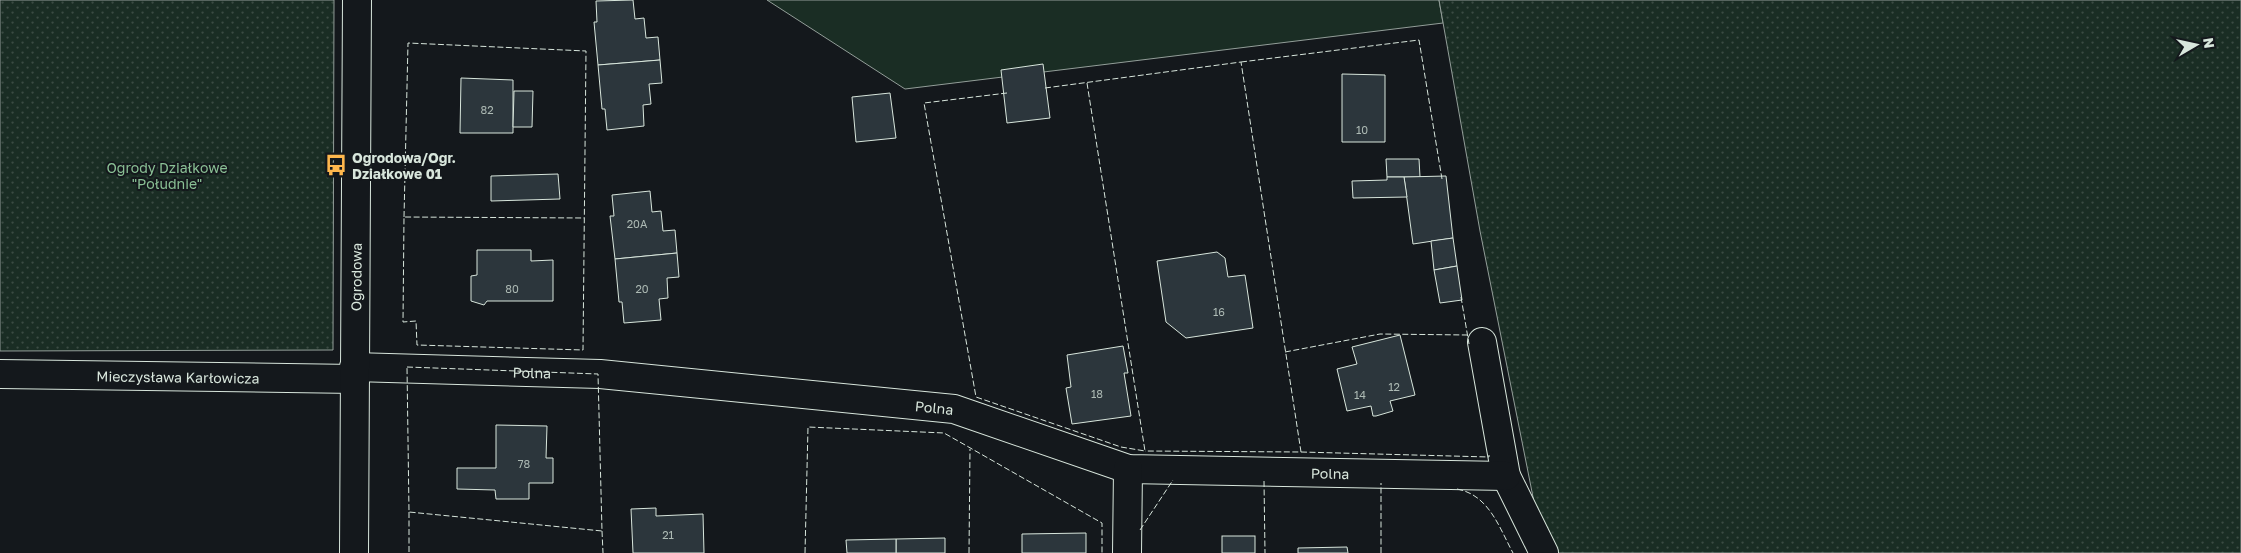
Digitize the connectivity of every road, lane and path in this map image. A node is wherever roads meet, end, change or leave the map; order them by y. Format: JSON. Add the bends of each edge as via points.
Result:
{"nodes":[{"id":1,"x":357,"y":0,"type":"edge"},
{"id":2,"x":1482,"y":342,"type":"dead end"},
{"id":3,"x":355,"y":373,"type":"junction"},
{"id":4,"x":0,"y":374,"type":"edge"},
{"id":5,"x":1128,"y":469,"type":"junction"},
{"id":6,"x":1506,"y":476,"type":"junction"},
{"id":7,"x":354,"y":553,"type":"edge"},
{"id":8,"x":1127,"y":553,"type":"edge"},
{"id":9,"x":1544,"y":553,"type":"edge"}],
"edges":[{"from":1,"to":3,"type":"street","name":"Ogrodowa"},
{"from":2,"to":6,"type":"street"},
{"from":3,"to":4,"type":"street","name":"Mieczysława Karłowicza"},
{"from":3,"to":5,"type":"street","name":"Polna","via":[[600,374],[954,410]]},
{"from":3,"to":7,"type":"street","name":"Ogrodowa"},
{"from":5,"to":6,"type":"street","name":"Polna"},
{"from":5,"to":8,"type":"street"},
{"from":6,"to":9,"type":"street"}]}
